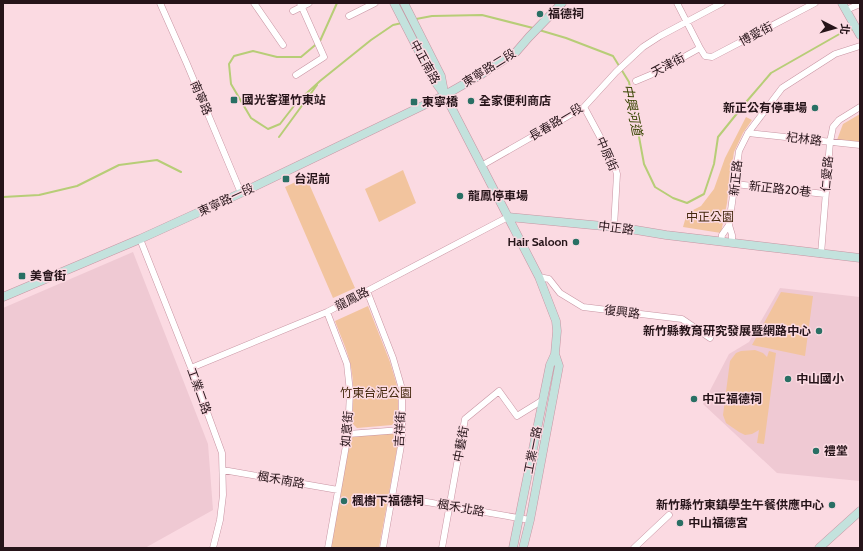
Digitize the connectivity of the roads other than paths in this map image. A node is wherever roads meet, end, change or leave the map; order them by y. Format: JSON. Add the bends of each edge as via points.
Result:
{"nodes":[{"id":1,"x":160,"y":3,"type":"edge"},
{"id":2,"x":254,"y":3,"type":"edge"},
{"id":3,"x":309,"y":3,"type":"edge"},
{"id":4,"x":375,"y":3,"type":"edge"},
{"id":5,"x":394,"y":3,"type":"edge"},
{"id":6,"x":404,"y":3,"type":"edge"},
{"id":7,"x":562,"y":3,"type":"edge"},
{"id":8,"x":677,"y":3,"type":"edge"},
{"id":9,"x":722,"y":3,"type":"edge"},
{"id":10,"x":815,"y":3,"type":"edge"},
{"id":11,"x":860,"y":4,"type":"edge"},
{"id":12,"x":301,"y":5,"type":"edge"},
{"id":13,"x":844,"y":6,"type":"edge"},
{"id":14,"x":293,"y":11,"type":"dead end"},
{"id":15,"x":349,"y":16,"type":"dead end"},
{"id":16,"x":686,"y":22,"type":"junction"},
{"id":17,"x":860,"y":35,"type":"edge"},
{"id":18,"x":283,"y":45,"type":"dead end"},
{"id":19,"x":860,"y":46,"type":"edge"},
{"id":20,"x":700,"y":48,"type":"junction"},
{"id":21,"x":296,"y":75,"type":"dead end"},
{"id":22,"x":636,"y":81,"type":"dead end"},
{"id":23,"x":445,"y":95,"type":"junction"},
{"id":24,"x":584,"y":107,"type":"junction"},
{"id":25,"x":860,"y":107,"type":"edge"},
{"id":26,"x":748,"y":133,"type":"junction"},
{"id":27,"x":830,"y":142,"type":"junction"},
{"id":28,"x":860,"y":146,"type":"edge"},
{"id":29,"x":481,"y":166,"type":"junction"},
{"id":30,"x":735,"y":184,"type":"junction"},
{"id":31,"x":241,"y":194,"type":"junction"},
{"id":32,"x":825,"y":194,"type":"junction"},
{"id":33,"x":508,"y":217,"type":"junction"},
{"id":34,"x":729,"y":225,"type":"junction"},
{"id":35,"x":614,"y":227,"type":"junction"},
{"id":36,"x":140,"y":240,"type":"junction"},
{"id":37,"x":720,"y":242,"type":"junction"},
{"id":38,"x":732,"y":243,"type":"junction"},
{"id":39,"x":821,"y":254,"type":"junction"},
{"id":40,"x":860,"y":258,"type":"edge"},
{"id":41,"x":539,"y":277,"type":"junction"},
{"id":42,"x":367,"y":291,"type":"junction"},
{"id":43,"x":3,"y":297,"type":"edge"},
{"id":44,"x":327,"y":312,"type":"junction"},
{"id":45,"x":710,"y":338,"type":"dead end"},
{"id":46,"x":555,"y":354,"type":"junction"},
{"id":47,"x":191,"y":368,"type":"junction"},
{"id":48,"x":542,"y":400,"type":"junction"},
{"id":49,"x":401,"y":430,"type":"junction"},
{"id":50,"x":348,"y":434,"type":"junction"},
{"id":51,"x":223,"y":470,"type":"junction"},
{"id":52,"x":338,"y":490,"type":"junction"},
{"id":53,"x":392,"y":496,"type":"junction"},
{"id":54,"x":449,"y":506,"type":"junction"},
{"id":55,"x":860,"y":511,"type":"edge"},
{"id":56,"x":669,"y":515,"type":"dead end"},
{"id":57,"x":520,"y":519,"type":"junction"},
{"id":58,"x":530,"y":520,"type":"junction"},
{"id":59,"x":213,"y":548,"type":"edge"},
{"id":60,"x":328,"y":548,"type":"edge"},
{"id":61,"x":383,"y":548,"type":"edge"},
{"id":62,"x":442,"y":548,"type":"edge"},
{"id":63,"x":513,"y":548,"type":"edge"},
{"id":64,"x":523,"y":548,"type":"edge"},
{"id":65,"x":634,"y":548,"type":"edge"},
{"id":66,"x":819,"y":548,"type":"edge"}],
"edges":[{"from":1,"to":31,"type":"street","name":"南寧路"},
{"from":2,"to":18,"type":"street"},
{"from":3,"to":12,"type":"street"},
{"from":4,"to":15,"type":"street"},
{"from":5,"to":23,"type":"street","name":"中正南路","via":[[433,79]]},
{"from":6,"to":23,"type":"street","name":"中正南路","via":[[441,76]]},
{"from":7,"to":23,"type":"street","name":"東寧路二段","via":[[516,52]]},
{"from":8,"to":16,"type":"street"},
{"from":9,"to":16,"type":"street","name":"長春路一段"},
{"from":10,"to":20,"type":"street","name":"博愛街","via":[[712,57],[705,56]]},
{"from":11,"to":13,"type":"street"},
{"from":12,"to":14,"type":"street"},
{"from":12,"to":21,"type":"street","via":[[324,57]]},
{"from":13,"to":17,"type":"street"},
{"from":16,"to":20,"type":"street"},
{"from":16,"to":24,"type":"street","name":"長春路一段","via":[[643,46]]},
{"from":19,"to":26,"type":"street","name":"新正路","via":[[835,54],[782,88]]},
{"from":20,"to":22,"type":"street","name":"天津街"},
{"from":23,"to":29,"type":"street"},
{"from":23,"to":31,"type":"street","name":"東寧路一段"},
{"from":24,"to":29,"type":"street","name":"長春路一段"},
{"from":24,"to":35,"type":"street","name":"中原街","via":[[613,161],[617,174]]},
{"from":25,"to":27,"type":"street","name":"仁愛路","via":[[838,120],[833,127]]},
{"from":26,"to":27,"type":"street","name":"杞林路"},
{"from":26,"to":30,"type":"street","name":"新正路","via":[[739,151]]},
{"from":27,"to":28,"type":"street","name":"杞林路"},
{"from":27,"to":32,"type":"street","name":"仁愛路"},
{"from":29,"to":33,"type":"street"},
{"from":30,"to":32,"type":"street","name":"新正路20巷"},
{"from":30,"to":34,"type":"street","name":"新正路"},
{"from":31,"to":36,"type":"street","name":"東寧路一段"},
{"from":32,"to":39,"type":"street","name":"仁愛路"},
{"from":33,"to":35,"type":"street","name":"中正路"},
{"from":33,"to":41,"type":"street","name":"工業一路"},
{"from":33,"to":42,"type":"street","name":"龍鳳路"},
{"from":34,"to":37,"type":"street","name":"新正路"},
{"from":34,"to":38,"type":"street","name":"新正路"},
{"from":35,"to":37,"type":"street","name":"中正路"},
{"from":36,"to":43,"type":"street","name":"東寧路一段"},
{"from":36,"to":47,"type":"street","name":"工業二路"},
{"from":37,"to":38,"type":"street","name":"中正路"},
{"from":38,"to":39,"type":"street","name":"中正路"},
{"from":39,"to":40,"type":"street","name":"中正路"},
{"from":41,"to":45,"type":"street","name":"復興路","via":[[549,280],[560,293],[583,307],[682,319]]},
{"from":41,"to":46,"type":"street","name":"工業一路","via":[[556,321]]},
{"from":42,"to":44,"type":"street","name":"龍鳳路"},
{"from":42,"to":49,"type":"street","name":"吉祥街","via":[[402,389]]},
{"from":44,"to":47,"type":"street","name":"龍鳳路"},
{"from":44,"to":50,"type":"street","name":"如意街","via":[[347,364],[350,392]]},
{"from":46,"to":48,"type":"street","name":"工業一路"},
{"from":46,"to":58,"type":"street","name":"工業一路","via":[[559,366]]},
{"from":47,"to":51,"type":"street","name":"工業二路","via":[[222,453]]},
{"from":48,"to":54,"type":"street","name":"中藝街","via":[[517,416],[499,391],[466,419]]},
{"from":48,"to":57,"type":"street","name":"工業一路"},
{"from":49,"to":50,"type":"street"},
{"from":49,"to":53,"type":"street","name":"吉祥街","via":[[402,440]]},
{"from":50,"to":52,"type":"street","name":"如意街"},
{"from":51,"to":52,"type":"street","name":"楓禾南路"},
{"from":51,"to":59,"type":"street","name":"工業二路","via":[[220,520]]},
{"from":52,"to":60,"type":"street","name":"如意街"},
{"from":53,"to":54,"type":"street","name":"楓禾北路"},
{"from":53,"to":61,"type":"street","name":"吉祥街"},
{"from":54,"to":57,"type":"street","name":"楓禾北路"},
{"from":54,"to":62,"type":"street","name":"中藝街"},
{"from":55,"to":66,"type":"street"},
{"from":56,"to":65,"type":"street"},
{"from":57,"to":58,"type":"street","name":"楓禾北路"},
{"from":57,"to":63,"type":"street","name":"工業一路"},
{"from":58,"to":64,"type":"street","name":"工業一路"}]}
